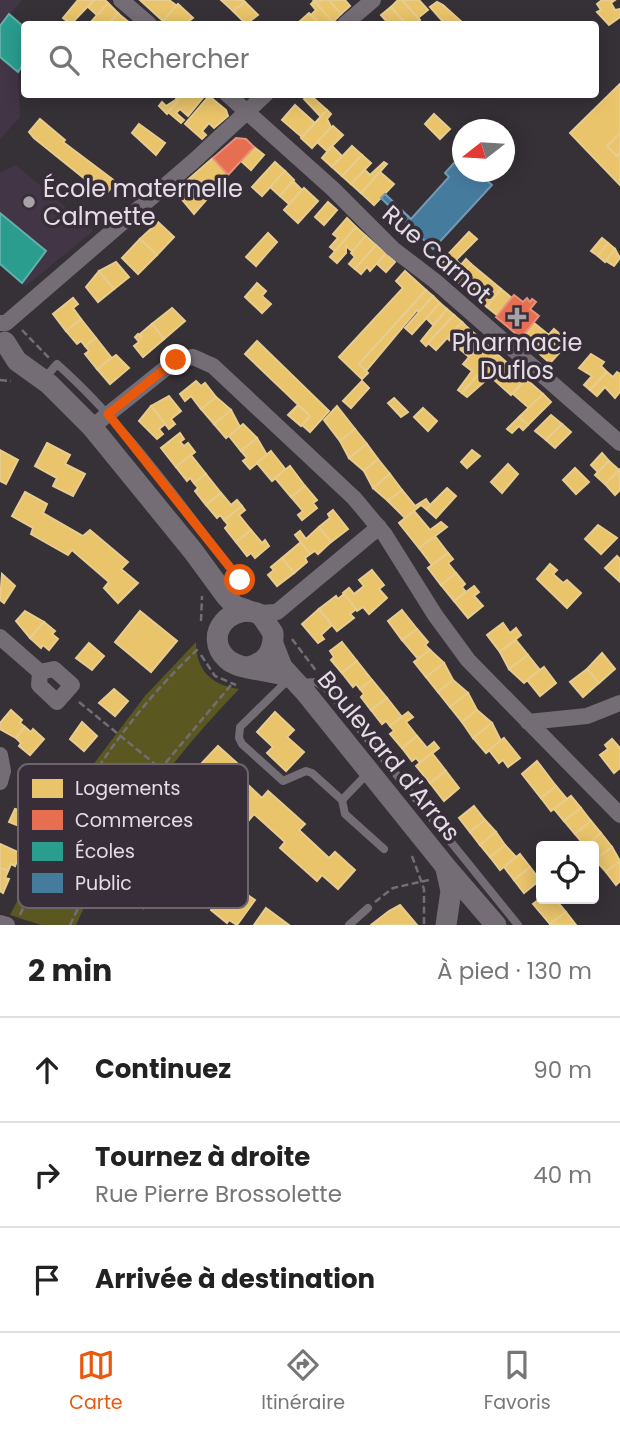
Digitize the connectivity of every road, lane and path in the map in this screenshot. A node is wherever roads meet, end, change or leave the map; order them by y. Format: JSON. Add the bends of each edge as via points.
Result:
{"nodes":[{"id":1,"x":121,"y":0,"type":"edge"},
{"id":2,"x":373,"y":0,"type":"edge"},
{"id":3,"x":146,"y":21,"type":"edge"},
{"id":4,"x":348,"y":21,"type":"edge"},
{"id":5,"x":231,"y":98,"type":"edge"},
{"id":6,"x":262,"y":98,"type":"edge"},
{"id":7,"x":247,"y":112,"type":"junction"},
{"id":8,"x":4,"y":332,"type":"edge"},
{"id":9,"x":0,"y":364,"type":"edge"},
{"id":10,"x":43,"y":371,"type":"junction"},
{"id":11,"x":100,"y":421,"type":"junction"},
{"id":12,"x":620,"y":443,"type":"edge"},
{"id":13,"x":379,"y":527,"type":"junction"},
{"id":14,"x":209,"y":571,"type":"junction"},
{"id":15,"x":240,"y":580,"type":"dead end"},
{"id":16,"x":270,"y":624,"type":"junction"},
{"id":17,"x":218,"y":633,"type":"junction"},
{"id":18,"x":0,"y":637,"type":"edge"},
{"id":19,"x":199,"y":648,"type":"dead end"},
{"id":20,"x":248,"y":667,"type":"junction"},
{"id":21,"x":294,"y":681,"type":"junction"},
{"id":22,"x":231,"y":684,"type":"dead end"},
{"id":23,"x":321,"y":685,"type":"junction"},
{"id":24,"x":66,"y":692,"type":"joint"},
{"id":25,"x":620,"y":703,"type":"edge"},
{"id":26,"x":528,"y":722,"type":"junction"},
{"id":27,"x":121,"y":736,"type":"junction"},
{"id":28,"x":0,"y":755,"type":"edge"},
{"id":29,"x":99,"y":764,"type":"edge"},
{"id":30,"x":154,"y":764,"type":"edge"},
{"id":31,"x":164,"y":764,"type":"edge"},
{"id":32,"x":370,"y":772,"type":"junction"},
{"id":33,"x":0,"y":782,"type":"edge"},
{"id":34,"x":342,"y":800,"type":"junction"},
{"id":35,"x":620,"y":816,"type":"edge"},
{"id":36,"x":384,"y":849,"type":"dead end"},
{"id":37,"x":446,"y":867,"type":"junction"},
{"id":38,"x":479,"y":904,"type":"junction"},
{"id":39,"x":24,"y":908,"type":"edge"},
{"id":40,"x":79,"y":908,"type":"edge"},
{"id":41,"x":368,"y":908,"type":"joint"},
{"id":42,"x":447,"y":920,"type":"edge"},
{"id":43,"x":0,"y":923,"type":"edge"},
{"id":44,"x":6,"y":925,"type":"edge"},
{"id":45,"x":16,"y":925,"type":"edge"},
{"id":46,"x":70,"y":925,"type":"edge"},
{"id":47,"x":349,"y":925,"type":"edge"},
{"id":48,"x":496,"y":925,"type":"edge"},
{"id":49,"x":518,"y":925,"type":"edge"}],
"edges":[{"from":1,"to":3,"type":"street"},
{"from":2,"to":4,"type":"street"},
{"from":5,"to":7,"type":"street","name":"Rue Carnot"},
{"from":6,"to":7,"type":"street"},
{"from":7,"to":8,"type":"street"},
{"from":7,"to":12,"type":"street","name":"Rue Carnot","via":[[393,249]]},
{"from":8,"to":10,"type":"street","name":"Boulevard d'Arras","via":[[12,355]]},
{"from":8,"to":10,"type":"path","via":[[39,350]]},
{"from":9,"to":10,"type":"street"},
{"from":10,"to":11,"type":"street","name":"Boulevard d'Arras"},
{"from":11,"to":13,"type":"street","via":[[176,360],[203,360],[320,463]]},
{"from":11,"to":14,"type":"street","name":"Boulevard d'Arras"},
{"from":11,"to":15,"type":"lane"},
{"from":13,"to":16,"type":"street"},
{"from":13,"to":26,"type":"street","via":[[462,652]]},
{"from":14,"to":16,"type":"street","name":"Boulevard d'Arras","via":[[232,603]]},
{"from":14,"to":17,"type":"street","name":"Boulevard d'Arras","via":[[219,604]]},
{"from":16,"to":17,"type":"street","via":[[230,615]]},
{"from":16,"to":20,"type":"street","via":[[263,661]]},
{"from":16,"to":21,"type":"street","name":"Boulevard d'Arras","via":[[278,659]]},
{"from":16,"to":23,"type":"path","via":[[316,667]]},
{"from":17,"to":20,"type":"street","via":[[225,657]]},
{"from":18,"to":24,"type":"street","via":[[40,672],[38,685],[57,702]]},
{"from":19,"to":27,"type":"path"},
{"from":20,"to":21,"type":"street","name":"Boulevard d'Arras","via":[[274,671]]},
{"from":21,"to":23,"type":"lane"},
{"from":21,"to":32,"type":"street","name":"Boulevard d'Arras"},
{"from":21,"to":34,"type":"lane","via":[[240,727],[239,738],[279,778],[287,781],[309,771]]},
{"from":22,"to":31,"type":"path"},
{"from":23,"to":49,"type":"lane"},
{"from":24,"to":27,"type":"path"},
{"from":25,"to":26,"type":"street","via":[[587,716]]},
{"from":26,"to":35,"type":"street"},
{"from":27,"to":29,"type":"path"},
{"from":27,"to":30,"type":"path"},
{"from":28,"to":33,"type":"street"},
{"from":32,"to":34,"type":"lane"},
{"from":32,"to":37,"type":"street","name":"Boulevard d'Arras"},
{"from":34,"to":36,"type":"lane","via":[[345,814]]},
{"from":37,"to":38,"type":"street","name":"Boulevard d'Arras"},
{"from":37,"to":41,"type":"path","via":[[426,881],[393,888]]},
{"from":37,"to":42,"type":"street","via":[[451,887]]},
{"from":38,"to":42,"type":"street","via":[[464,902]]},
{"from":38,"to":48,"type":"street","name":"Boulevard d'Arras"},
{"from":39,"to":45,"type":"path"},
{"from":40,"to":46,"type":"path"},
{"from":41,"to":47,"type":"lane"},
{"from":43,"to":44,"type":"street"}]}
